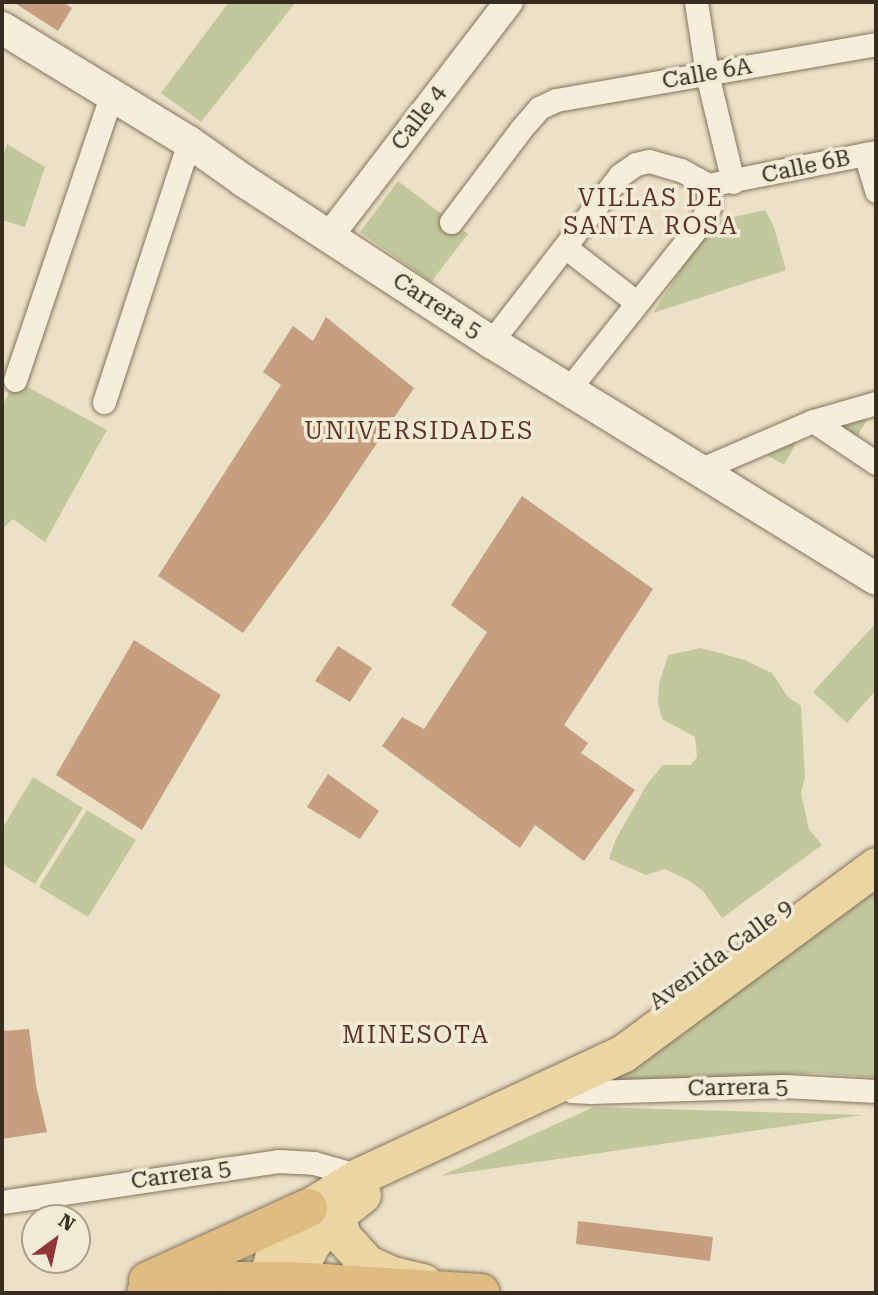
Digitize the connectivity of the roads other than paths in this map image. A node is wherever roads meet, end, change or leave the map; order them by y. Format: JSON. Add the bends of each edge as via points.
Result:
{"nodes":[{"id":1,"x":509,"y":2,"type":"edge"},
{"id":2,"x":696,"y":2,"type":"edge"},
{"id":3,"x":2,"y":28,"type":"edge"},
{"id":4,"x":876,"y":44,"type":"edge"},
{"id":5,"x":708,"y":74,"type":"junction"},
{"id":6,"x":112,"y":94,"type":"junction"},
{"id":7,"x":189,"y":142,"type":"junction"},
{"id":8,"x":871,"y":153,"type":"edge"},
{"id":9,"x":733,"y":182,"type":"junction"},
{"id":10,"x":708,"y":185,"type":"junction"},
{"id":11,"x":876,"y":191,"type":"edge"},
{"id":12,"x":451,"y":222,"type":"dead end"},
{"id":13,"x":330,"y":235,"type":"junction"},
{"id":14,"x":565,"y":247,"type":"junction"},
{"id":15,"x":636,"y":302,"type":"junction"},
{"id":16,"x":491,"y":342,"type":"junction"},
{"id":17,"x":15,"y":380,"type":"dead end"},
{"id":18,"x":568,"y":390,"type":"junction"},
{"id":19,"x":104,"y":402,"type":"dead end"},
{"id":20,"x":876,"y":403,"type":"edge"},
{"id":21,"x":813,"y":421,"type":"junction"},
{"id":22,"x":876,"y":463,"type":"edge"},
{"id":23,"x":699,"y":470,"type":"junction"},
{"id":24,"x":876,"y":579,"type":"edge"},
{"id":25,"x":876,"y":843,"type":"edge"},
{"id":26,"x":876,"y":866,"type":"edge"},
{"id":27,"x":567,"y":1078,"type":"junction"},
{"id":28,"x":876,"y":1091,"type":"edge"},
{"id":29,"x":454,"y":1135,"type":"junction"},
{"id":30,"x":360,"y":1176,"type":"junction"},
{"id":31,"x":2,"y":1202,"type":"edge"},
{"id":32,"x":322,"y":1211,"type":"junction"},
{"id":33,"x":276,"y":1287,"type":"edge"},
{"id":34,"x":468,"y":1292,"type":"edge"},
{"id":35,"x":120,"y":1293,"type":"edge"},
{"id":36,"x":146,"y":1293,"type":"edge"},
{"id":37,"x":481,"y":1293,"type":"edge"}],
"edges":[{"from":1,"to":13,"type":"street","name":"Calle 4"},
{"from":2,"to":5,"type":"street"},
{"from":3,"to":6,"type":"main road","name":"Carrera 5"},
{"from":4,"to":5,"type":"street","name":"Calle 6A"},
{"from":5,"to":9,"type":"street"},
{"from":5,"to":12,"type":"street","name":"Calle 6A","via":[[556,100],[539,108]]},
{"from":6,"to":7,"type":"main road","name":"Carrera 5"},
{"from":6,"to":17,"type":"street"},
{"from":7,"to":13,"type":"main road","name":"Carrera 5"},
{"from":7,"to":19,"type":"street"},
{"from":8,"to":9,"type":"street","name":"Calle 6B"},
{"from":8,"to":11,"type":"street"},
{"from":9,"to":10,"type":"street","name":"Calle 6B"},
{"from":10,"to":14,"type":"street","via":[[681,170],[649,161],[636,164],[620,175]]},
{"from":10,"to":15,"type":"street","via":[[709,207],[697,228]]},
{"from":13,"to":16,"type":"main road","name":"Carrera 5"},
{"from":14,"to":15,"type":"street"},
{"from":14,"to":16,"type":"street"},
{"from":15,"to":18,"type":"street"},
{"from":16,"to":18,"type":"main road","name":"Carrera 5"},
{"from":18,"to":23,"type":"main road","name":"Carrera 5"},
{"from":20,"to":21,"type":"street"},
{"from":21,"to":22,"type":"street"},
{"from":21,"to":23,"type":"street"},
{"from":23,"to":24,"type":"main road","name":"Carrera 5"},
{"from":25,"to":27,"type":"main road","name":"Avenida Calle 9","via":[[599,1044]]},
{"from":26,"to":27,"type":"main road","name":"Avenida Calle 9","via":[[622,1054]]},
{"from":27,"to":28,"type":"street","name":"Carrera 5","via":[[572,1091],[590,1092],[784,1086]]},
{"from":27,"to":29,"type":"main road","name":"Avenida Calle 9"},
{"from":29,"to":30,"type":"main road","name":"Avenida Calle 9"},
{"from":29,"to":32,"type":"main road","name":"Avenida Calle 9","via":[[372,1188]]},
{"from":30,"to":31,"type":"street","name":"Carrera 5","via":[[314,1163],[278,1161]]},
{"from":30,"to":32,"type":"main road","name":"Avenida Calle 9"},
{"from":32,"to":33,"type":"main road","via":[[281,1241]]},
{"from":32,"to":34,"type":"main road","via":[[366,1263],[391,1275]]},
{"from":32,"to":35,"type":"highway"},
{"from":33,"to":34,"type":"highway"},
{"from":33,"to":36,"type":"highway"},
{"from":34,"to":37,"type":"highway"}]}
